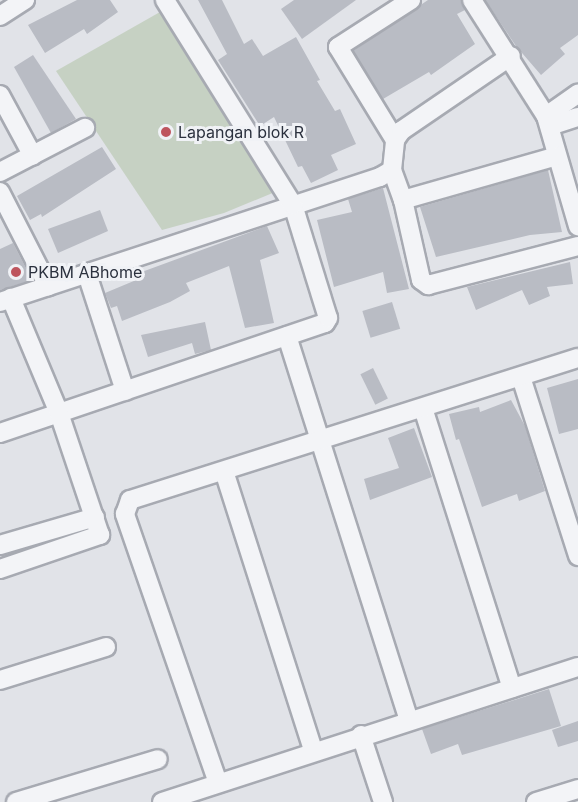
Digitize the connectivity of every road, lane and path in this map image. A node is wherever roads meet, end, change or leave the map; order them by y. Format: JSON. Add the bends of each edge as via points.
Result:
{"nodes":[{"id":1,"x":25,"y":0,"type":"edge"},
{"id":2,"x":165,"y":0,"type":"edge"},
{"id":3,"x":411,"y":0,"type":"edge"},
{"id":4,"x":472,"y":0,"type":"edge"},
{"id":5,"x":0,"y":16,"type":"edge"},
{"id":6,"x":511,"y":56,"type":"junction"},
{"id":7,"x":578,"y":94,"type":"edge"},
{"id":8,"x":0,"y":95,"type":"edge"},
{"id":9,"x":578,"y":117,"type":"edge"},
{"id":10,"x":548,"y":121,"type":"junction"},
{"id":11,"x":85,"y":128,"type":"dead end"},
{"id":12,"x":395,"y":140,"type":"junction"},
{"id":13,"x":33,"y":156,"type":"junction"},
{"id":14,"x":557,"y":156,"type":"junction"},
{"id":15,"x":392,"y":170,"type":"junction"},
{"id":16,"x":0,"y":172,"type":"edge"},
{"id":17,"x":0,"y":192,"type":"edge"},
{"id":18,"x":403,"y":200,"type":"junction"},
{"id":19,"x":293,"y":205,"type":"junction"},
{"id":20,"x":578,"y":226,"type":"edge"},
{"id":21,"x":578,"y":246,"type":"edge"},
{"id":22,"x":87,"y":274,"type":"junction"},
{"id":23,"x":48,"y":286,"type":"junction"},
{"id":24,"x":5,"y":300,"type":"edge"},
{"id":25,"x":287,"y":336,"type":"junction"},
{"id":26,"x":578,"y":358,"type":"edge"},
{"id":27,"x":521,"y":377,"type":"junction"},
{"id":28,"x":125,"y":391,"type":"junction"},
{"id":29,"x":423,"y":408,"type":"junction"},
{"id":30,"x":59,"y":413,"type":"junction"},
{"id":31,"x":0,"y":433,"type":"edge"},
{"id":32,"x":320,"y":440,"type":"junction"},
{"id":33,"x":224,"y":471,"type":"junction"},
{"id":34,"x":95,"y":517,"type":"junction"},
{"id":35,"x":0,"y":545,"type":"edge"},
{"id":36,"x":578,"y":556,"type":"edge"},
{"id":37,"x":0,"y":569,"type":"edge"},
{"id":38,"x":106,"y":647,"type":"dead end"},
{"id":39,"x":578,"y":667,"type":"edge"},
{"id":40,"x":0,"y":680,"type":"edge"},
{"id":41,"x":512,"y":688,"type":"junction"},
{"id":42,"x":409,"y":720,"type":"junction"},
{"id":43,"x":361,"y":735,"type":"junction"},
{"id":44,"x":313,"y":750,"type":"junction"},
{"id":45,"x":158,"y":759,"type":"dead end"},
{"id":46,"x":218,"y":783,"type":"junction"},
{"id":47,"x":578,"y":789,"type":"edge"},
{"id":48,"x":16,"y":802,"type":"edge"},
{"id":49,"x":162,"y":802,"type":"edge"},
{"id":50,"x":383,"y":802,"type":"edge"},
{"id":51,"x":536,"y":802,"type":"edge"}],
"edges":[{"from":1,"to":5,"type":"street"},
{"from":2,"to":19,"type":"street"},
{"from":3,"to":12,"type":"street","via":[[338,47]]},
{"from":4,"to":6,"type":"street"},
{"from":6,"to":10,"type":"street"},
{"from":6,"to":12,"type":"street","via":[[429,109]]},
{"from":7,"to":10,"type":"street"},
{"from":8,"to":13,"type":"street"},
{"from":9,"to":10,"type":"street"},
{"from":10,"to":14,"type":"street"},
{"from":11,"to":13,"type":"street"},
{"from":12,"to":15,"type":"street"},
{"from":13,"to":16,"type":"street"},
{"from":14,"to":18,"type":"street"},
{"from":14,"to":20,"type":"street"},
{"from":15,"to":18,"type":"street"},
{"from":15,"to":19,"type":"street"},
{"from":17,"to":23,"type":"street"},
{"from":18,"to":21,"type":"street","via":[[422,280],[428,285]]},
{"from":19,"to":22,"type":"street"},
{"from":19,"to":25,"type":"street","via":[[329,312],[325,323]]},
{"from":22,"to":23,"type":"street"},
{"from":22,"to":28,"type":"street"},
{"from":23,"to":24,"type":"street"},
{"from":24,"to":30,"type":"street"},
{"from":25,"to":28,"type":"street"},
{"from":25,"to":32,"type":"street"},
{"from":26,"to":27,"type":"street"},
{"from":27,"to":29,"type":"street"},
{"from":27,"to":36,"type":"street"},
{"from":28,"to":30,"type":"street"},
{"from":29,"to":32,"type":"street"},
{"from":29,"to":41,"type":"street"},
{"from":30,"to":31,"type":"street"},
{"from":30,"to":34,"type":"street"},
{"from":32,"to":33,"type":"street"},
{"from":32,"to":42,"type":"street"},
{"from":33,"to":44,"type":"street"},
{"from":33,"to":46,"type":"street","via":[[130,500],[125,506]]},
{"from":34,"to":35,"type":"street"},
{"from":34,"to":37,"type":"street","via":[[100,532],[97,539]]},
{"from":38,"to":40,"type":"street"},
{"from":39,"to":41,"type":"street"},
{"from":41,"to":42,"type":"street"},
{"from":42,"to":43,"type":"street"},
{"from":43,"to":44,"type":"street"},
{"from":43,"to":50,"type":"street"},
{"from":44,"to":46,"type":"street"},
{"from":45,"to":48,"type":"street"},
{"from":46,"to":49,"type":"street"},
{"from":47,"to":51,"type":"street"}]}
